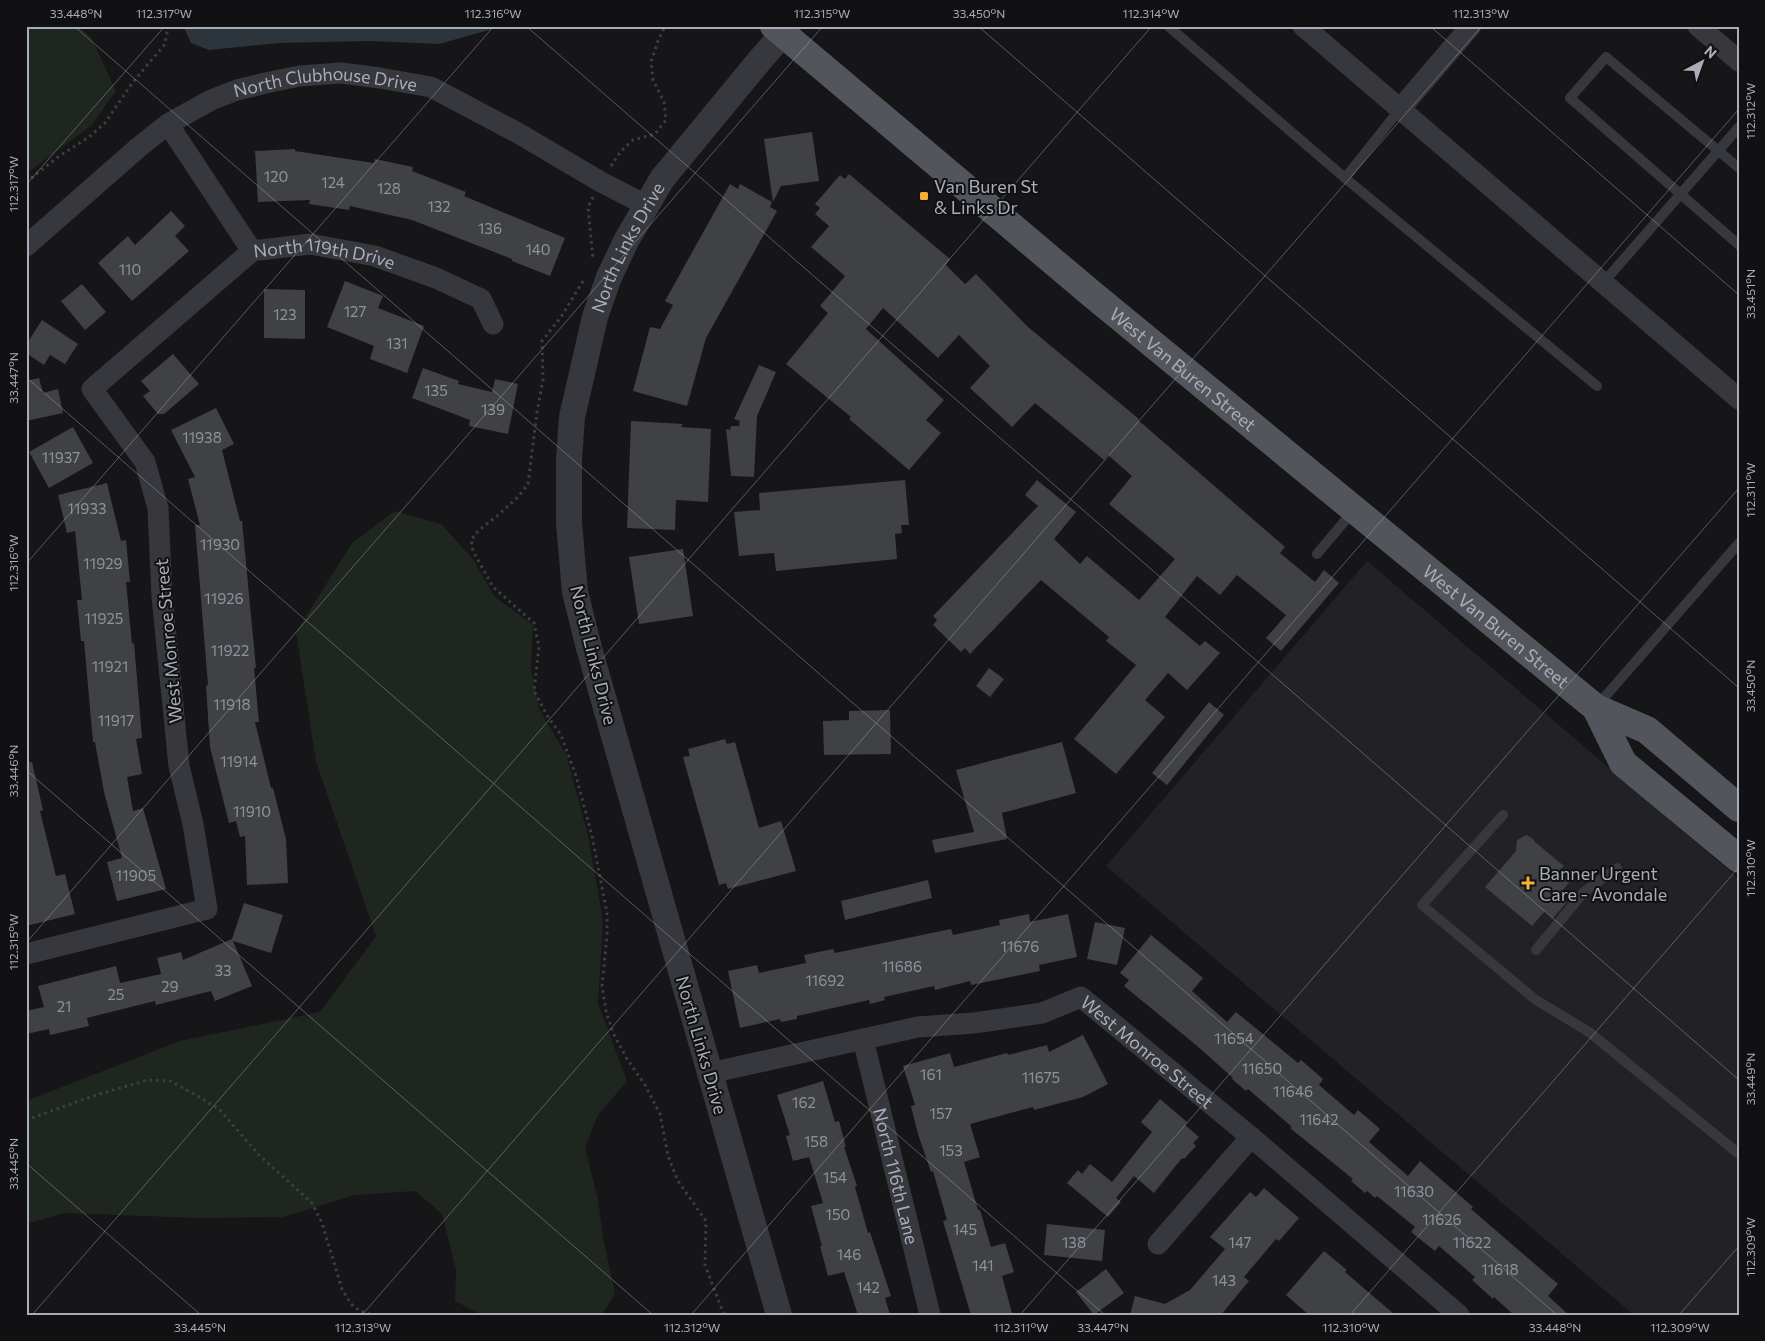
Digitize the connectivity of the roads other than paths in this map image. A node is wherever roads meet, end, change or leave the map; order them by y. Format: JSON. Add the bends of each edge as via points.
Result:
{"nodes":[{"id":1,"x":1168,"y":26,"type":"edge"},
{"id":2,"x":1303,"y":26,"type":"edge"},
{"id":3,"x":1471,"y":26,"type":"edge"},
{"id":4,"x":1698,"y":26,"type":"edge"},
{"id":5,"x":778,"y":30,"type":"edge"},
{"id":6,"x":1739,"y":61,"type":"edge"},
{"id":7,"x":1400,"y":109,"type":"junction"},
{"id":8,"x":168,"y":124,"type":"junction"},
{"id":9,"x":1739,"y":127,"type":"edge"},
{"id":10,"x":1719,"y":150,"type":"junction"},
{"id":11,"x":1739,"y":168,"type":"edge"},
{"id":12,"x":1345,"y":178,"type":"junction"},
{"id":13,"x":1680,"y":193,"type":"junction"},
{"id":14,"x":646,"y":205,"type":"junction"},
{"id":15,"x":26,"y":246,"type":"edge"},
{"id":16,"x":1739,"y":246,"type":"edge"},
{"id":17,"x":252,"y":252,"type":"junction"},
{"id":18,"x":1603,"y":283,"type":"junction"},
{"id":19,"x":493,"y":324,"type":"dead end"},
{"id":20,"x":1597,"y":386,"type":"dead end"},
{"id":21,"x":92,"y":389,"type":"joint"},
{"id":22,"x":1739,"y":399,"type":"edge"},
{"id":23,"x":1355,"y":509,"type":"junction"},
{"id":24,"x":1739,"y":543,"type":"edge"},
{"id":25,"x":1317,"y":554,"type":"dead end"},
{"id":26,"x":1596,"y":708,"type":"junction"},
{"id":27,"x":1739,"y":808,"type":"edge"},
{"id":28,"x":1503,"y":815,"type":"dead end"},
{"id":29,"x":1739,"y":859,"type":"edge"},
{"id":30,"x":1617,"y":868,"type":"dead end"},
{"id":31,"x":1536,"y":950,"type":"dead end"},
{"id":32,"x":26,"y":954,"type":"edge"},
{"id":33,"x":862,"y":1039,"type":"junction"},
{"id":34,"x":710,"y":1073,"type":"junction"},
{"id":35,"x":1251,"y":1137,"type":"junction"},
{"id":36,"x":1739,"y":1154,"type":"edge"},
{"id":37,"x":1158,"y":1244,"type":"dead end"},
{"id":38,"x":779,"y":1315,"type":"edge"},
{"id":39,"x":930,"y":1315,"type":"edge"},
{"id":40,"x":1459,"y":1315,"type":"edge"}],
"edges":[{"from":1,"to":12,"type":"lane"},
{"from":2,"to":7,"type":"street"},
{"from":3,"to":7,"type":"street"},
{"from":4,"to":6,"type":"street"},
{"from":5,"to":14,"type":"street","name":"North Links Drive","via":[[676,160]]},
{"from":5,"to":23,"type":"main road","name":"West Van Buren Street","via":[[1093,295]]},
{"from":7,"to":12,"type":"lane"},
{"from":7,"to":18,"type":"street"},
{"from":8,"to":14,"type":"street","name":"North Clubhouse Drive","via":[[211,100],[270,82],[341,73],[380,78],[431,87]]},
{"from":8,"to":15,"type":"street","name":"North Clubhouse Drive"},
{"from":8,"to":17,"type":"street"},
{"from":9,"to":10,"type":"lane"},
{"from":10,"to":11,"type":"lane"},
{"from":10,"to":13,"type":"lane"},
{"from":10,"to":13,"type":"lane","via":[[1606,57],[1570,98]]},
{"from":12,"to":20,"type":"lane"},
{"from":13,"to":16,"type":"lane"},
{"from":13,"to":18,"type":"lane"},
{"from":14,"to":34,"type":"street","name":"North Links Drive","via":[[609,278],[595,317],[572,417],[569,522],[576,592],[589,648]]},
{"from":17,"to":19,"type":"street","name":"North 119th Drive","via":[[310,244],[375,256],[482,299]]},
{"from":17,"to":21,"type":"street","name":"North 119th Drive"},
{"from":18,"to":22,"type":"street"},
{"from":21,"to":32,"type":"street","name":"West Monroe Street","via":[[145,462],[158,508],[162,597],[179,766],[193,824],[207,909]]},
{"from":23,"to":25,"type":"lane"},
{"from":23,"to":26,"type":"main road","name":"West Van Buren Street"},
{"from":24,"to":26,"type":"lane"},
{"from":26,"to":27,"type":"main road","name":"West Van Buren Street","via":[[1647,730]]},
{"from":26,"to":29,"type":"main road","name":"West Van Buren Street","via":[[1623,763]]},
{"from":28,"to":36,"type":"lane","via":[[1422,905],[1536,1000],[1589,1032]]},
{"from":30,"to":31,"type":"lane","via":[[1584,892]]},
{"from":33,"to":34,"type":"street","name":"West Monroe Street"},
{"from":33,"to":35,"type":"street","name":"West Monroe Street","via":[[918,1028],[1042,1013],[1081,997]]},
{"from":33,"to":39,"type":"street","name":"North 116th Lane"},
{"from":34,"to":38,"type":"street","name":"North Links Drive"},
{"from":35,"to":37,"type":"street"},
{"from":35,"to":40,"type":"street","name":"West Monroe Street"}]}
